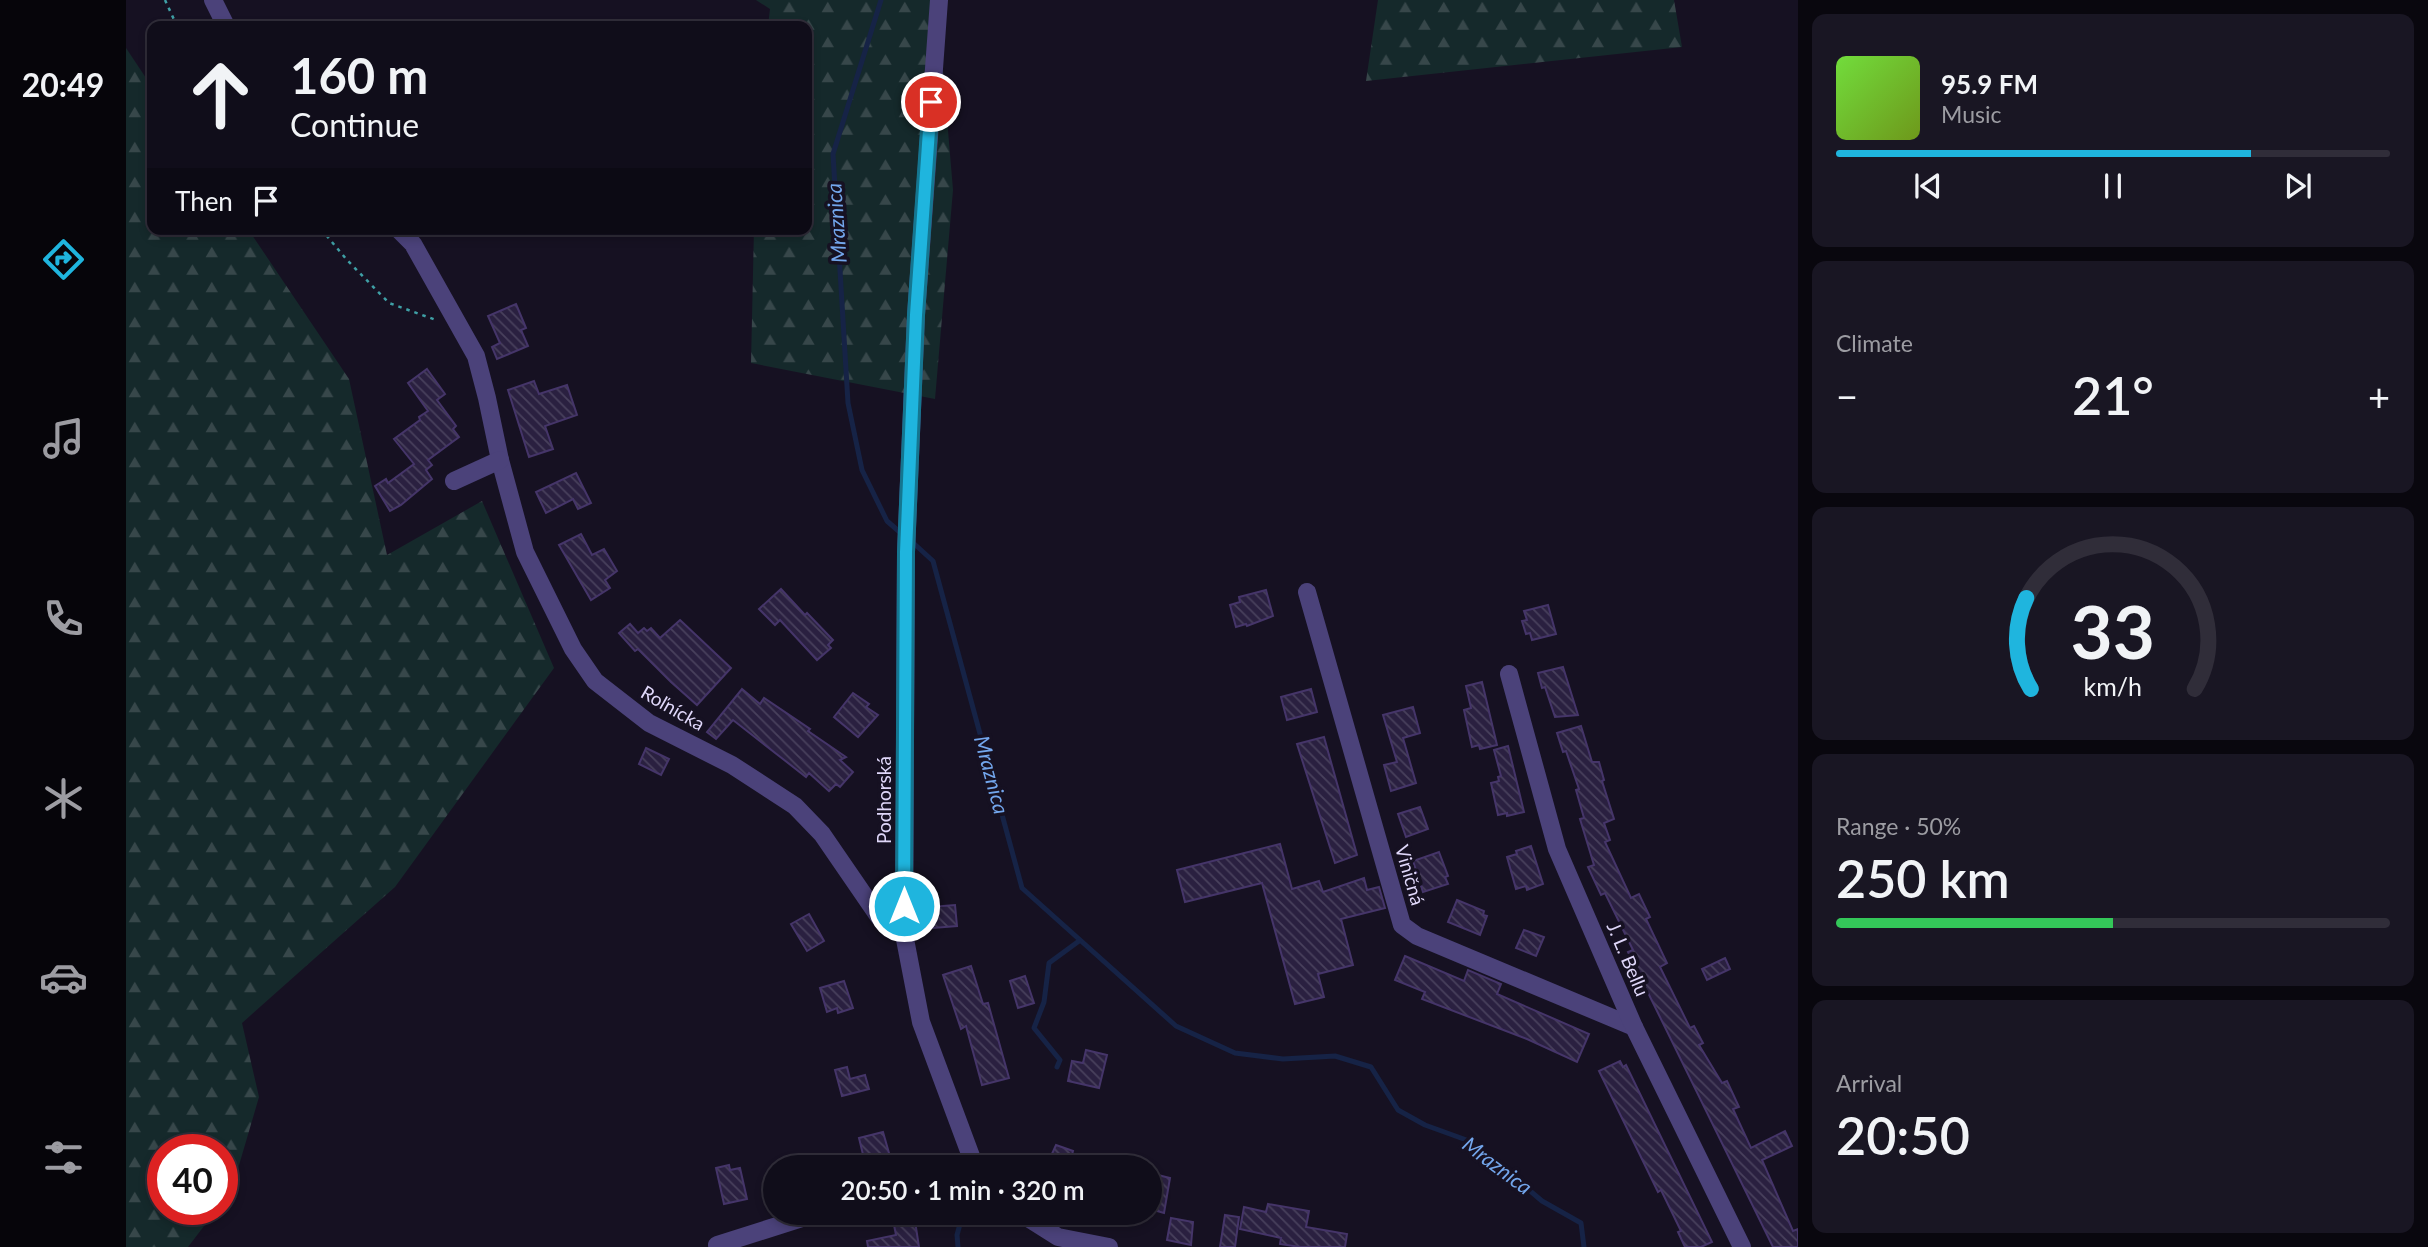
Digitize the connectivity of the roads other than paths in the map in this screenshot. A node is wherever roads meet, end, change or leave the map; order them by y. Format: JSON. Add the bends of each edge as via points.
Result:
{"nodes":[{"id":1,"x":213,"y":0,"type":"edge"},
{"id":2,"x":939,"y":0,"type":"edge"},
{"id":3,"x":224,"y":21,"type":"edge"},
{"id":4,"x":404,"y":235,"type":"edge"},
{"id":5,"x":499,"y":460,"type":"junction"},
{"id":6,"x":454,"y":481,"type":"dead end"},
{"id":7,"x":1307,"y":592,"type":"dead end"},
{"id":8,"x":1509,"y":674,"type":"dead end"},
{"id":9,"x":904,"y":934,"type":"junction"},
{"id":10,"x":1634,"y":1027,"type":"junction"},
{"id":11,"x":965,"y":1155,"type":"edge"},
{"id":12,"x":780,"y":1225,"type":"edge"},
{"id":13,"x":1039,"y":1225,"type":"edge"},
{"id":14,"x":717,"y":1245,"type":"edge"},
{"id":15,"x":1109,"y":1247,"type":"edge"},
{"id":16,"x":1742,"y":1247,"type":"edge"}],
"edges":[{"from":1,"to":3,"type":"street"},
{"from":2,"to":9,"type":"street","name":"Podhorská","via":[[916,315],[906,552]]},
{"from":4,"to":5,"type":"street","name":"Roľnícka","via":[[476,356]]},
{"from":5,"to":6,"type":"street"},
{"from":5,"to":9,"type":"street","name":"Roľnícka","via":[[525,552],[573,649],[595,681],[649,723],[732,765],[795,807],[822,834],[879,917]]},
{"from":7,"to":10,"type":"street","name":"Viničná","via":[[1402,925],[1417,936]]},
{"from":8,"to":10,"type":"street","name":"J. L. Bellu","via":[[1557,849]]},
{"from":9,"to":11,"type":"street","name":"Podhorská","via":[[920,1022]]},
{"from":10,"to":16,"type":"street","name":"J. L. Bellu"},
{"from":12,"to":14,"type":"street"},
{"from":13,"to":15,"type":"street","via":[[1058,1237]]}]}
